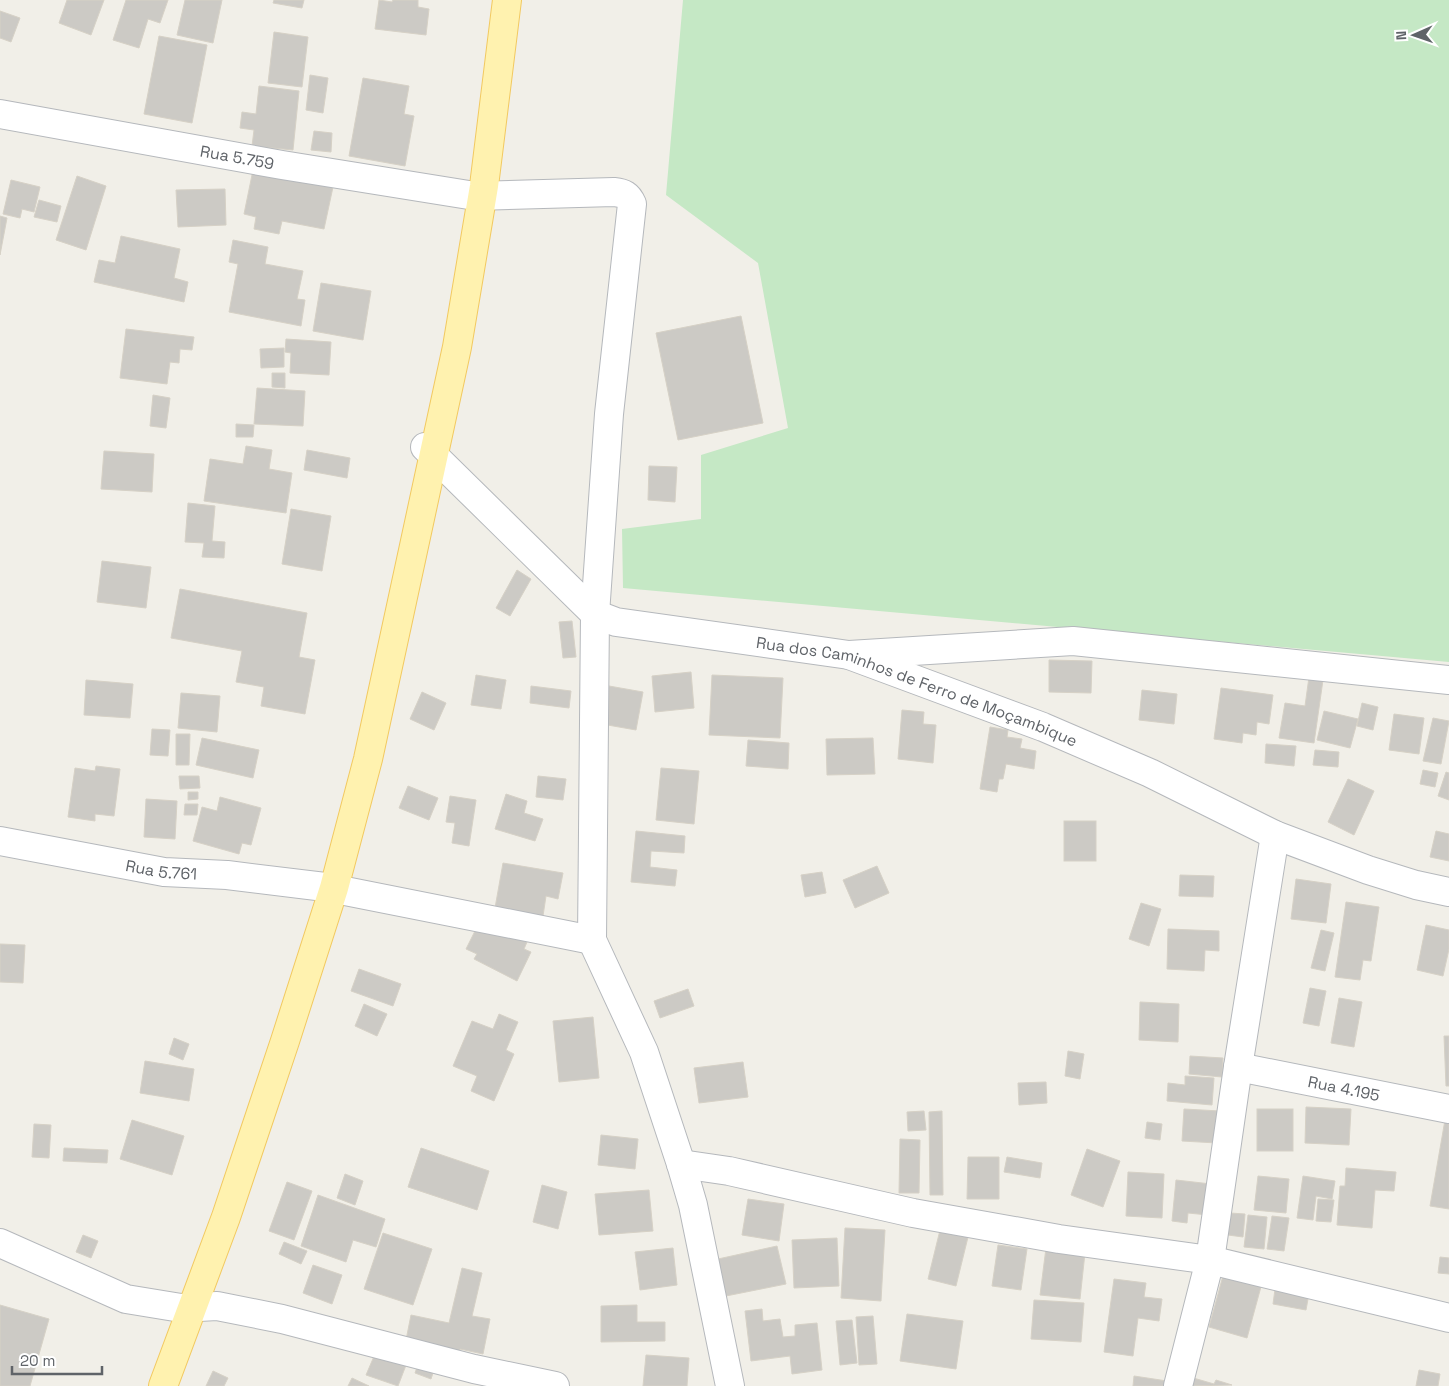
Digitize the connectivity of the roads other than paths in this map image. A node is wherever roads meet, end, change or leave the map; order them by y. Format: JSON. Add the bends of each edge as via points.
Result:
{"nodes":[{"id":1,"x":507,"y":0,"type":"edge"},
{"id":2,"x":0,"y":114,"type":"edge"},
{"id":3,"x":426,"y":447,"type":"dead end"},
{"id":4,"x":594,"y":614,"type":"junction"},
{"id":5,"x":849,"y":655,"type":"junction"},
{"id":6,"x":1449,"y":680,"type":"edge"},
{"id":7,"x":1275,"y":835,"type":"junction"},
{"id":8,"x":0,"y":841,"type":"edge"},
{"id":9,"x":1449,"y":892,"type":"edge"},
{"id":10,"x":592,"y":940,"type":"junction"},
{"id":11,"x":1238,"y":1067,"type":"junction"},
{"id":12,"x":1449,"y":1108,"type":"edge"},
{"id":13,"x":681,"y":1164,"type":"junction"},
{"id":14,"x":0,"y":1243,"type":"edge"},
{"id":15,"x":1210,"y":1260,"type":"junction"},
{"id":16,"x":1449,"y":1318,"type":"edge"},
{"id":17,"x":163,"y":1386,"type":"edge"},
{"id":18,"x":555,"y":1386,"type":"edge"},
{"id":19,"x":730,"y":1386,"type":"edge"},
{"id":20,"x":1178,"y":1386,"type":"edge"}],
"edges":[{"from":1,"to":17,"type":"main road","via":[[484,186],[457,347],[368,759],[334,888],[286,1041],[226,1217]]},
{"from":2,"to":4,"type":"street","name":"Rua 5.759","via":[[475,196],[623,192],[629,197],[632,204],[609,414]]},
{"from":3,"to":4,"type":"street","name":"Rua dos Caminhos de Ferro de Moçambique"},
{"from":4,"to":5,"type":"street","name":"Rua dos Caminhos de Ferro de Moçambique","via":[[616,622]]},
{"from":4,"to":10,"type":"street"},
{"from":5,"to":6,"type":"street","via":[[1073,641]]},
{"from":5,"to":7,"type":"street","name":"Rua dos Caminhos de Ferro de Moçambique","via":[[1043,727],[1150,773]]},
{"from":7,"to":9,"type":"street","name":"Rua dos Caminhos de Ferro de Moçambique","via":[[1368,870]]},
{"from":7,"to":11,"type":"street"},
{"from":8,"to":10,"type":"street","name":"Rua 5.761","via":[[164,872],[227,875],[325,887]]},
{"from":10,"to":13,"type":"street","via":[[644,1052]]},
{"from":11,"to":12,"type":"street","name":"Rua 4.195"},
{"from":11,"to":15,"type":"street"},
{"from":13,"to":15,"type":"street","via":[[729,1171],[923,1215],[1058,1239]]},
{"from":13,"to":19,"type":"street","via":[[693,1205]]},
{"from":14,"to":18,"type":"street","via":[[126,1299],[181,1308],[217,1306],[282,1319],[474,1369]]},
{"from":15,"to":16,"type":"street"},
{"from":15,"to":20,"type":"street"}]}
